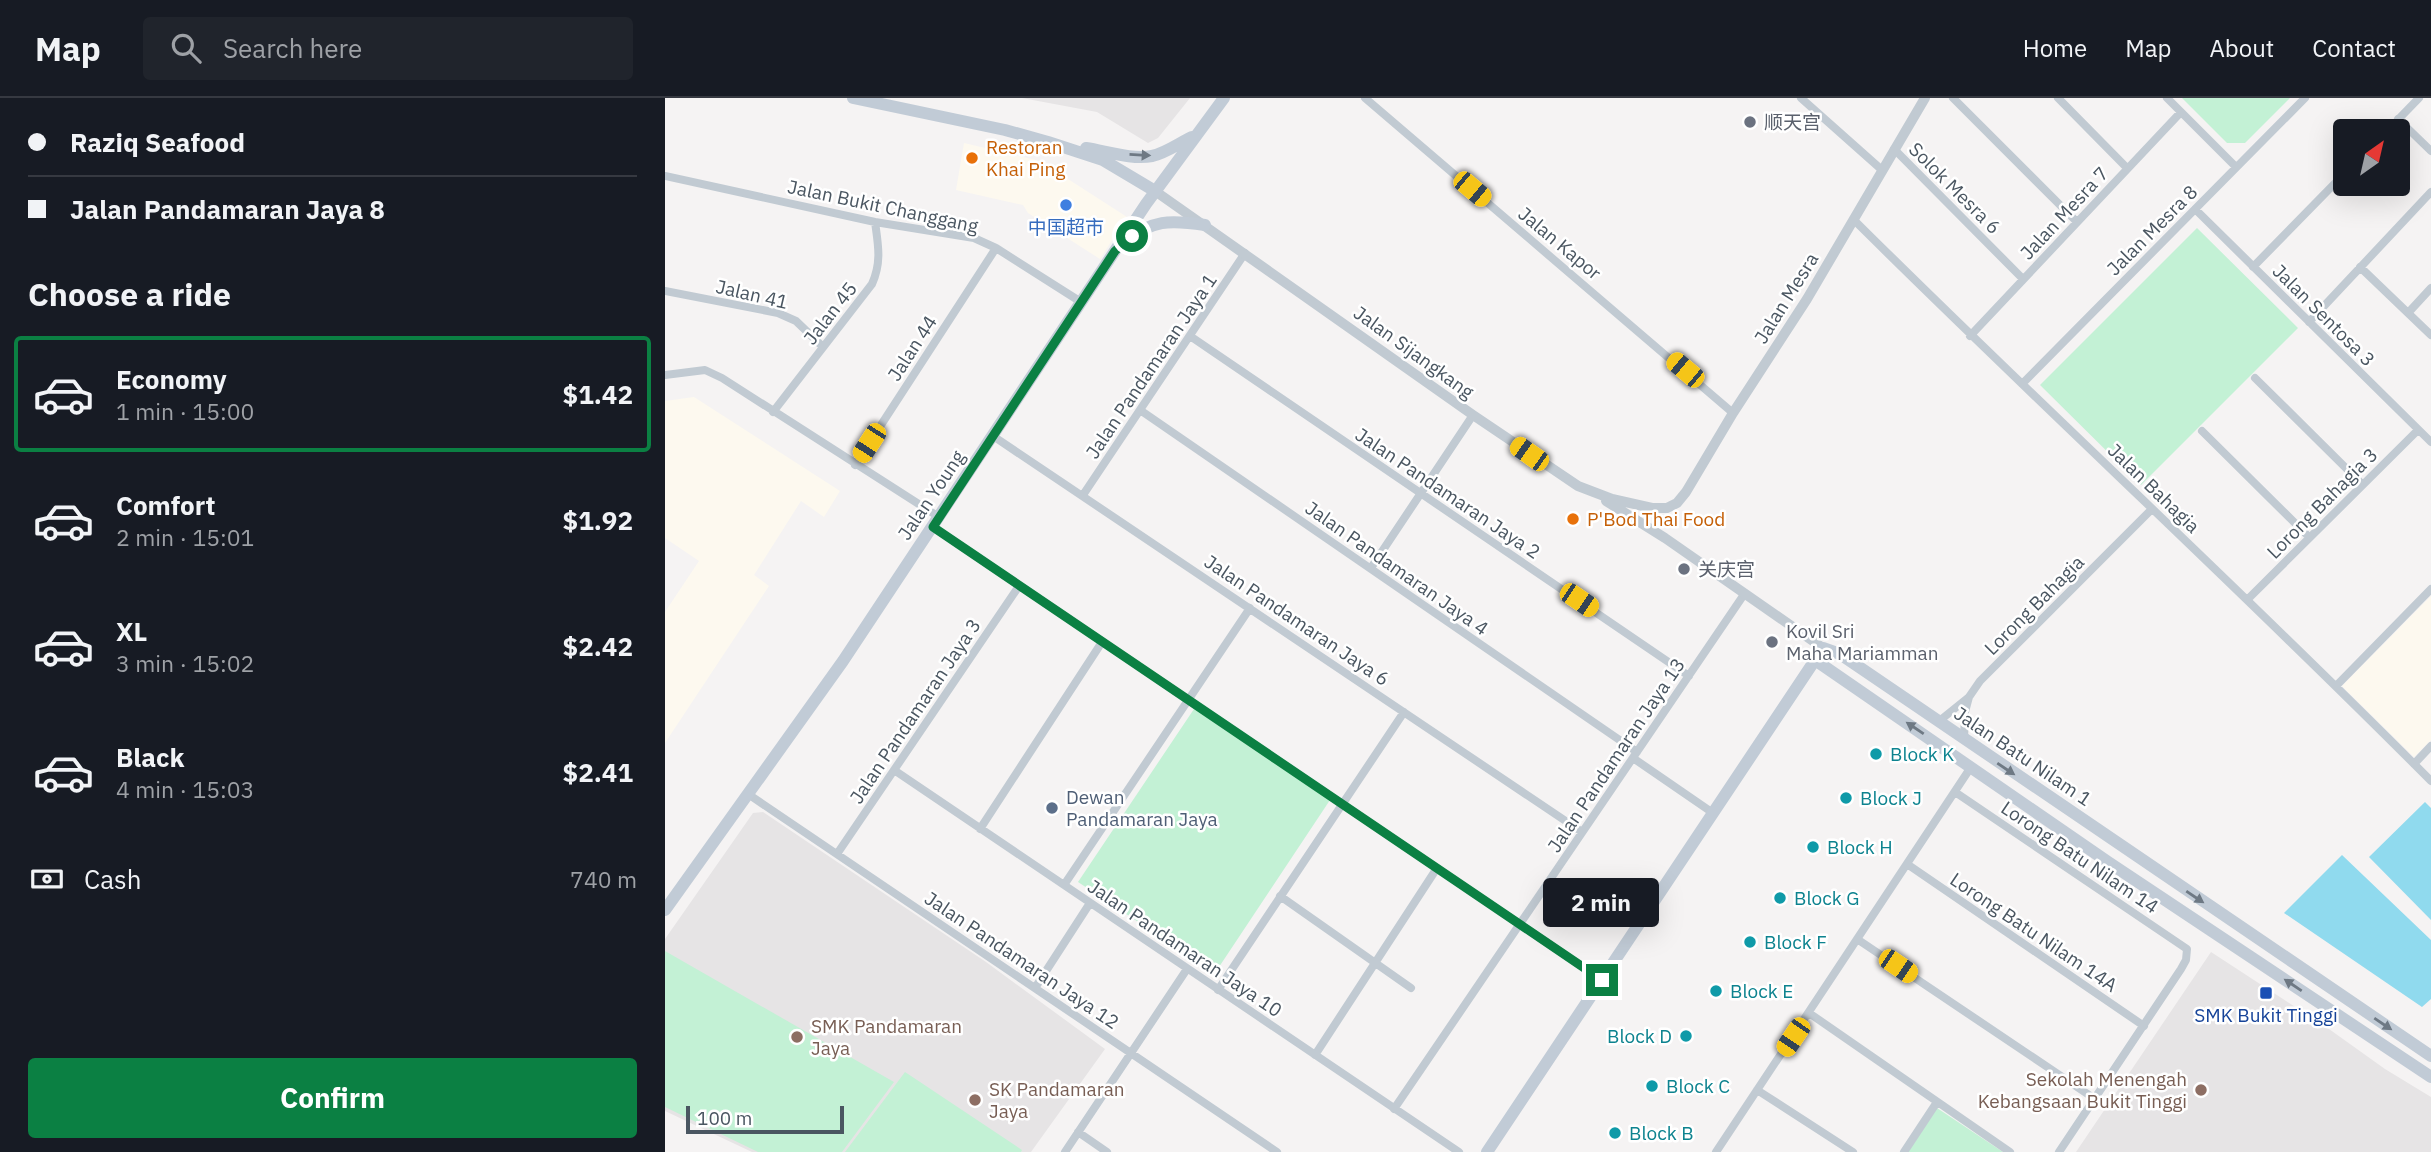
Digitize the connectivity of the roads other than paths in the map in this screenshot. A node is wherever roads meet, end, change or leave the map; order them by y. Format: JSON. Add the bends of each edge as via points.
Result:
{"nodes":[{"id":1,"x":853,"y":98,"type":"edge"},
{"id":2,"x":1224,"y":98,"type":"edge"},
{"id":3,"x":1365,"y":98,"type":"edge"},
{"id":4,"x":1801,"y":98,"type":"edge"},
{"id":5,"x":1816,"y":98,"type":"edge"},
{"id":6,"x":1925,"y":98,"type":"edge"},
{"id":7,"x":1954,"y":98,"type":"edge"},
{"id":8,"x":2058,"y":98,"type":"edge"},
{"id":9,"x":2167,"y":98,"type":"edge"},
{"id":10,"x":2305,"y":98,"type":"edge"},
{"id":11,"x":2419,"y":98,"type":"edge"},
{"id":12,"x":1809,"y":106,"type":"junction"},
{"id":13,"x":2181,"y":112,"type":"junction"},
{"id":14,"x":2398,"y":119,"type":"edge"},
{"id":15,"x":2410,"y":131,"type":"edge"},
{"id":16,"x":1195,"y":135,"type":"junction"},
{"id":17,"x":1048,"y":142,"type":"junction"},
{"id":18,"x":1894,"y":149,"type":"junction"},
{"id":19,"x":2431,"y":151,"type":"edge"},
{"id":20,"x":2236,"y":167,"type":"junction"},
{"id":21,"x":2127,"y":169,"type":"junction"},
{"id":22,"x":1882,"y":170,"type":"junction"},
{"id":23,"x":665,"y":176,"type":"edge"},
{"id":24,"x":2333,"y":185,"type":"edge"},
{"id":25,"x":1155,"y":191,"type":"junction"},
{"id":26,"x":2431,"y":192,"type":"edge"},
{"id":27,"x":2195,"y":209,"type":"junction"},
{"id":28,"x":1854,"y":220,"type":"junction"},
{"id":29,"x":875,"y":222,"type":"junction"},
{"id":30,"x":2077,"y":222,"type":"junction"},
{"id":31,"x":1205,"y":225,"type":"junction"},
{"id":32,"x":996,"y":248,"type":"junction"},
{"id":33,"x":1115,"y":251,"type":"junction"},
{"id":34,"x":1245,"y":253,"type":"junction"},
{"id":35,"x":2253,"y":267,"type":"junction"},
{"id":36,"x":2360,"y":267,"type":"junction"},
{"id":37,"x":2023,"y":279,"type":"junction"},
{"id":38,"x":2431,"y":288,"type":"edge"},
{"id":39,"x":665,"y":291,"type":"edge"},
{"id":40,"x":1081,"y":302,"type":"junction"},
{"id":41,"x":2408,"y":313,"type":"junction"},
{"id":42,"x":2309,"y":322,"type":"junction"},
{"id":43,"x":2431,"y":335,"type":"edge"},
{"id":44,"x":1190,"y":336,"type":"junction"},
{"id":45,"x":1970,"y":336,"type":"junction"},
{"id":46,"x":823,"y":346,"type":"junction"},
{"id":47,"x":665,"y":375,"type":"edge"},
{"id":48,"x":2255,"y":378,"type":"dead end"},
{"id":49,"x":2022,"y":384,"type":"junction"},
{"id":50,"x":1140,"y":410,"type":"junction"},
{"id":51,"x":773,"y":412,"type":"junction"},
{"id":52,"x":1733,"y":413,"type":"junction"},
{"id":53,"x":1473,"y":415,"type":"junction"},
{"id":54,"x":2418,"y":430,"type":"junction"},
{"id":55,"x":2202,"y":431,"type":"dead end"},
{"id":56,"x":993,"y":436,"type":"junction"},
{"id":57,"x":2431,"y":442,"type":"edge"},
{"id":58,"x":855,"y":465,"type":"junction"},
{"id":59,"x":2362,"y":484,"type":"junction"},
{"id":60,"x":1591,"y":492,"type":"junction"},
{"id":61,"x":1421,"y":493,"type":"junction"},
{"id":62,"x":1083,"y":495,"type":"junction"},
{"id":63,"x":1667,"y":508,"type":"joint"},
{"id":64,"x":2152,"y":509,"type":"junction"},
{"id":65,"x":936,"y":522,"type":"junction"},
{"id":66,"x":2309,"y":537,"type":"junction"},
{"id":67,"x":1371,"y":568,"type":"junction"},
{"id":68,"x":1019,"y":586,"type":"junction"},
{"id":69,"x":2431,"y":589,"type":"edge"},
{"id":70,"x":1745,"y":593,"type":"junction"},
{"id":71,"x":2248,"y":599,"type":"junction"},
{"id":72,"x":1250,"y":608,"type":"junction"},
{"id":73,"x":1102,"y":642,"type":"junction"},
{"id":74,"x":1823,"y":648,"type":"junction"},
{"id":75,"x":1815,"y":660,"type":"junction"},
{"id":76,"x":1689,"y":676,"type":"junction"},
{"id":77,"x":2336,"y":686,"type":"junction"},
{"id":78,"x":1969,"y":697,"type":"junction"},
{"id":79,"x":1188,"y":700,"type":"junction"},
{"id":80,"x":1404,"y":712,"type":"junction"},
{"id":81,"x":1938,"y":722,"type":"junction"},
{"id":82,"x":1964,"y":740,"type":"junction"},
{"id":83,"x":2431,"y":746,"type":"edge"},
{"id":84,"x":1635,"y":755,"type":"junction"},
{"id":85,"x":2414,"y":764,"type":"junction"},
{"id":86,"x":1971,"y":767,"type":"junction"},
{"id":87,"x":894,"y":770,"type":"junction"},
{"id":88,"x":2431,"y":779,"type":"edge"},
{"id":89,"x":1955,"y":792,"type":"junction"},
{"id":90,"x":748,"y":794,"type":"junction"},
{"id":91,"x":1342,"y":804,"type":"junction"},
{"id":92,"x":1713,"y":813,"type":"junction"},
{"id":93,"x":980,"y":828,"type":"junction"},
{"id":94,"x":1582,"y":832,"type":"junction"},
{"id":95,"x":2119,"y":845,"type":"junction"},
{"id":96,"x":837,"y":854,"type":"junction"},
{"id":97,"x":2108,"y":862,"type":"junction"},
{"id":98,"x":1907,"y":864,"type":"junction"},
{"id":99,"x":1437,"y":868,"type":"junction"},
{"id":100,"x":1064,"y":885,"type":"junction"},
{"id":101,"x":1280,"y":897,"type":"junction"},
{"id":102,"x":1090,"y":903,"type":"junction"},
{"id":103,"x":665,"y":910,"type":"edge"},
{"id":104,"x":1520,"y":925,"type":"junction"},
{"id":105,"x":1857,"y":939,"type":"junction"},
{"id":106,"x":1375,"y":962,"type":"junction"},
{"id":107,"x":1188,"y":969,"type":"junction"},
{"id":108,"x":1602,"y":980,"type":"junction"},
{"id":109,"x":1035,"y":988,"type":"junction"},
{"id":110,"x":1411,"y":988,"type":"dead end"},
{"id":111,"x":1218,"y":989,"type":"junction"},
{"id":112,"x":1808,"y":1013,"type":"junction"},
{"id":113,"x":2144,"y":1026,"type":"junction"},
{"id":114,"x":1131,"y":1053,"type":"junction"},
{"id":115,"x":1315,"y":1055,"type":"junction"},
{"id":116,"x":2431,"y":1056,"type":"edge"},
{"id":117,"x":2431,"y":1077,"type":"edge"},
{"id":118,"x":1757,"y":1090,"type":"junction"},
{"id":119,"x":2095,"y":1099,"type":"junction"},
{"id":120,"x":1937,"y":1102,"type":"junction"},
{"id":121,"x":1394,"y":1109,"type":"junction"},
{"id":122,"x":1078,"y":1132,"type":"junction"},
{"id":123,"x":1065,"y":1152,"type":"edge"},
{"id":124,"x":1107,"y":1152,"type":"edge"},
{"id":125,"x":1277,"y":1152,"type":"edge"},
{"id":126,"x":1459,"y":1152,"type":"edge"},
{"id":127,"x":1487,"y":1152,"type":"edge"},
{"id":128,"x":1716,"y":1152,"type":"edge"},
{"id":129,"x":1853,"y":1152,"type":"edge"},
{"id":130,"x":1904,"y":1152,"type":"edge"},
{"id":131,"x":2010,"y":1152,"type":"edge"},
{"id":132,"x":2059,"y":1152,"type":"edge"}],
"edges":[{"from":1,"to":17,"type":"main road"},
{"from":2,"to":16,"type":"main road","name":"Jalan Young"},
{"from":3,"to":52,"type":"street","name":"Jalan Kapor"},
{"from":4,"to":12,"type":"street"},
{"from":5,"to":12,"type":"street"},
{"from":6,"to":18,"type":"street","name":"Jalan Mesra"},
{"from":7,"to":30,"type":"street"},
{"from":8,"to":21,"type":"street"},
{"from":9,"to":13,"type":"street"},
{"from":10,"to":20,"type":"street","name":"Jalan Mesra 8"},
{"from":11,"to":14,"type":"street"},
{"from":12,"to":22,"type":"street"},
{"from":13,"to":20,"type":"street"},
{"from":13,"to":21,"type":"street","name":"Jalan Mesra 7"},
{"from":15,"to":19,"type":"street"},
{"from":17,"to":16,"type":"main road","one_way":true,"via":[[1150,156]]},
{"from":16,"to":25,"type":"main road","name":"Jalan Young"},
{"from":17,"to":25,"type":"main road","via":[[1103,160]]},
{"from":18,"to":22,"type":"street","name":"Jalan Mesra"},
{"from":18,"to":37,"type":"street","name":"Solok Mesra 6"},
{"from":20,"to":27,"type":"street","name":"Jalan Mesra 8"},
{"from":21,"to":30,"type":"street","name":"Jalan Mesra 7"},
{"from":22,"to":28,"type":"street","name":"Jalan Mesra"},
{"from":23,"to":29,"type":"street","name":"Jalan Bukit Changgang"},
{"from":24,"to":35,"type":"street"},
{"from":25,"to":31,"type":"street","name":"Jalan Sijangkang"},
{"from":25,"to":33,"type":"main road","name":"Jalan Young"},
{"from":26,"to":36,"type":"street"},
{"from":27,"to":35,"type":"street","name":"Jalan Sentosa 3"},
{"from":27,"to":49,"type":"street","name":"Jalan Mesra 8"},
{"from":28,"to":45,"type":"street","name":"Jalan Bahagia"},
{"from":28,"to":52,"type":"street","name":"Jalan Mesra"},
{"from":29,"to":32,"type":"street","name":"Jalan Bukit Changgang","via":[[974,238]]},
{"from":29,"to":46,"type":"street","name":"Jalan 45","via":[[879,270]]},
{"from":30,"to":37,"type":"street","name":"Jalan Mesra 7"},
{"from":31,"to":33,"type":"main road","via":[[1160,222]]},
{"from":31,"to":34,"type":"street","name":"Jalan Sijangkang"},
{"from":32,"to":40,"type":"street","name":"Jalan Bukit Changgang"},
{"from":32,"to":58,"type":"street","name":"Jalan 44"},
{"from":33,"to":40,"type":"main road","name":"Jalan Young"},
{"from":34,"to":44,"type":"street","name":"Jalan Pandamaran Jaya 1"},
{"from":34,"to":53,"type":"street","name":"Jalan Sijangkang"},
{"from":35,"to":42,"type":"street","name":"Jalan Sentosa 3"},
{"from":36,"to":41,"type":"street"},
{"from":36,"to":42,"type":"street"},
{"from":37,"to":45,"type":"street","name":"Jalan Mesra 7"},
{"from":38,"to":41,"type":"street"},
{"from":39,"to":46,"type":"street","name":"Jalan 41","via":[[778,313],[796,321]]},
{"from":40,"to":56,"type":"main road","name":"Jalan Young"},
{"from":41,"to":43,"type":"street"},
{"from":42,"to":54,"type":"street","name":"Jalan Sentosa 3"},
{"from":44,"to":50,"type":"street","name":"Jalan Pandamaran Jaya 1"},
{"from":44,"to":61,"type":"street","name":"Jalan Pandamaran Jaya 2"},
{"from":45,"to":49,"type":"street","name":"Jalan Bahagia"},
{"from":46,"to":51,"type":"street","name":"Jalan 45"},
{"from":47,"to":51,"type":"street","via":[[705,370]]},
{"from":48,"to":59,"type":"street"},
{"from":49,"to":64,"type":"street","name":"Jalan Bahagia"},
{"from":50,"to":62,"type":"street","name":"Jalan Pandamaran Jaya 1"},
{"from":50,"to":67,"type":"street","name":"Jalan Pandamaran Jaya 4"},
{"from":51,"to":58,"type":"street"},
{"from":52,"to":63,"type":"street","name":"Jalan Mesra","via":[[1686,492]]},
{"from":53,"to":60,"type":"street","name":"Jalan Sijangkang"},
{"from":53,"to":61,"type":"street"},
{"from":54,"to":57,"type":"street","name":"Jalan Sentosa 3"},
{"from":54,"to":59,"type":"street","name":"Lorong Bahagia 3"},
{"from":55,"to":66,"type":"street"},
{"from":56,"to":62,"type":"street","name":"Jalan Pandamaran Jaya 6"},
{"from":56,"to":65,"type":"main road","name":"Jalan Young"},
{"from":58,"to":65,"type":"street"},
{"from":59,"to":66,"type":"street","name":"Lorong Bahagia 3"},
{"from":60,"to":63,"type":"street","name":"Jalan Sijangkang"},
{"from":60,"to":70,"type":"street","name":"Jalan Batu Nilam 1"},
{"from":61,"to":67,"type":"street"},
{"from":61,"to":76,"type":"street","name":"Jalan Pandamaran Jaya 2"},
{"from":62,"to":72,"type":"street","name":"Jalan Pandamaran Jaya 6"},
{"from":64,"to":71,"type":"street","name":"Jalan Bahagia"},
{"from":64,"to":78,"type":"street","name":"Lorong Bahagia"},
{"from":65,"to":68,"type":"street"},
{"from":65,"to":90,"type":"main road","name":"Jalan Young"},
{"from":66,"to":71,"type":"street","name":"Lorong Bahagia 3"},
{"from":67,"to":84,"type":"street","name":"Jalan Pandamaran Jaya 4"},
{"from":68,"to":73,"type":"street"},
{"from":68,"to":87,"type":"street","name":"Jalan Pandamaran Jaya 3"},
{"from":69,"to":77,"type":"street"},
{"from":70,"to":74,"type":"street","name":"Jalan Batu Nilam 1"},
{"from":70,"to":76,"type":"street","name":"Jalan Pandamaran Jaya 13"},
{"from":71,"to":77,"type":"street","name":"Jalan Bahagia"},
{"from":72,"to":79,"type":"street"},
{"from":72,"to":80,"type":"street","name":"Jalan Pandamaran Jaya 6"},
{"from":73,"to":79,"type":"street"},
{"from":73,"to":93,"type":"street"},
{"from":74,"to":75,"type":"main road"},
{"from":74,"to":81,"type":"main road","name":"Jalan Batu Nilam 1","via":[[1836,652]]},
{"from":86,"to":75,"type":"main road","name":"Jalan Batu Nilam 1","one_way":true},
{"from":75,"to":92,"type":"main road"},
{"from":76,"to":84,"type":"street","name":"Jalan Pandamaran Jaya 13"},
{"from":77,"to":85,"type":"street","name":"Jalan Bahagia"},
{"from":78,"to":81,"type":"street","name":"Lorong Bahagia"},
{"from":78,"to":82,"type":"street"},
{"from":79,"to":91,"type":"street"},
{"from":79,"to":100,"type":"street"},
{"from":80,"to":91,"type":"street"},
{"from":80,"to":94,"type":"street","name":"Jalan Pandamaran Jaya 6"},
{"from":81,"to":82,"type":"main road","name":"Jalan Batu Nilam 1"},
{"from":82,"to":95,"type":"main road","name":"Jalan Batu Nilam 1","one_way":true},
{"from":83,"to":85,"type":"street"},
{"from":84,"to":92,"type":"street","name":"Jalan Pandamaran Jaya 4"},
{"from":84,"to":94,"type":"street","name":"Jalan Pandamaran Jaya 13"},
{"from":85,"to":88,"type":"street","name":"Jalan Bahagia"},
{"from":86,"to":89,"type":"street"},
{"from":86,"to":97,"type":"main road","name":"Jalan Batu Nilam 1"},
{"from":87,"to":93,"type":"street","name":"Jalan Pandamaran Jaya 10"},
{"from":87,"to":96,"type":"street","name":"Jalan Pandamaran Jaya 3"},
{"from":89,"to":98,"type":"street"},
{"from":89,"to":113,"type":"street","name":"Lorong Batu Nilam 14","via":[[2187,949],[2186,961]]},
{"from":90,"to":96,"type":"street","name":"Jalan Pandamaran Jaya 12"},
{"from":90,"to":103,"type":"main road","name":"Jalan Young"},
{"from":91,"to":99,"type":"street"},
{"from":91,"to":101,"type":"street"},
{"from":92,"to":108,"type":"main road"},
{"from":93,"to":100,"type":"street","name":"Jalan Pandamaran Jaya 10"},
{"from":94,"to":104,"type":"street","name":"Jalan Pandamaran Jaya 13"},
{"from":95,"to":97,"type":"main road"},
{"from":95,"to":116,"type":"main road","name":"Jalan Batu Nilam 1","one_way":true},
{"from":96,"to":109,"type":"street","name":"Jalan Pandamaran Jaya 12"},
{"from":117,"to":97,"type":"main road","name":"Jalan Batu Nilam 1","one_way":true},
{"from":98,"to":105,"type":"street"},
{"from":98,"to":113,"type":"street","name":"Lorong Batu Nilam 14A"},
{"from":99,"to":104,"type":"street"},
{"from":99,"to":106,"type":"street"},
{"from":100,"to":102,"type":"street","name":"Jalan Pandamaran Jaya 10"},
{"from":101,"to":106,"type":"street"},
{"from":101,"to":111,"type":"street"},
{"from":102,"to":107,"type":"street","name":"Jalan Pandamaran Jaya 10"},
{"from":102,"to":109,"type":"street"},
{"from":104,"to":108,"type":"street"},
{"from":104,"to":121,"type":"street","name":"Jalan Pandamaran Jaya 13"},
{"from":105,"to":112,"type":"street"},
{"from":105,"to":119,"type":"street"},
{"from":106,"to":110,"type":"street"},
{"from":106,"to":115,"type":"street"},
{"from":107,"to":111,"type":"street","name":"Jalan Pandamaran Jaya 10"},
{"from":107,"to":114,"type":"street"},
{"from":108,"to":127,"type":"main road"},
{"from":109,"to":114,"type":"street","name":"Jalan Pandamaran Jaya 12"},
{"from":111,"to":115,"type":"street","name":"Jalan Pandamaran Jaya 10"},
{"from":112,"to":118,"type":"street"},
{"from":112,"to":120,"type":"street"},
{"from":113,"to":119,"type":"street"},
{"from":114,"to":122,"type":"street"},
{"from":114,"to":125,"type":"street","name":"Jalan Pandamaran Jaya 12"},
{"from":115,"to":121,"type":"street","name":"Jalan Pandamaran Jaya 10"},
{"from":118,"to":128,"type":"street"},
{"from":118,"to":129,"type":"street"},
{"from":119,"to":132,"type":"street"},
{"from":120,"to":130,"type":"street"},
{"from":120,"to":131,"type":"street"},
{"from":121,"to":126,"type":"street","name":"Jalan Pandamaran Jaya 10"},
{"from":122,"to":123,"type":"street"},
{"from":122,"to":124,"type":"street"}]}
